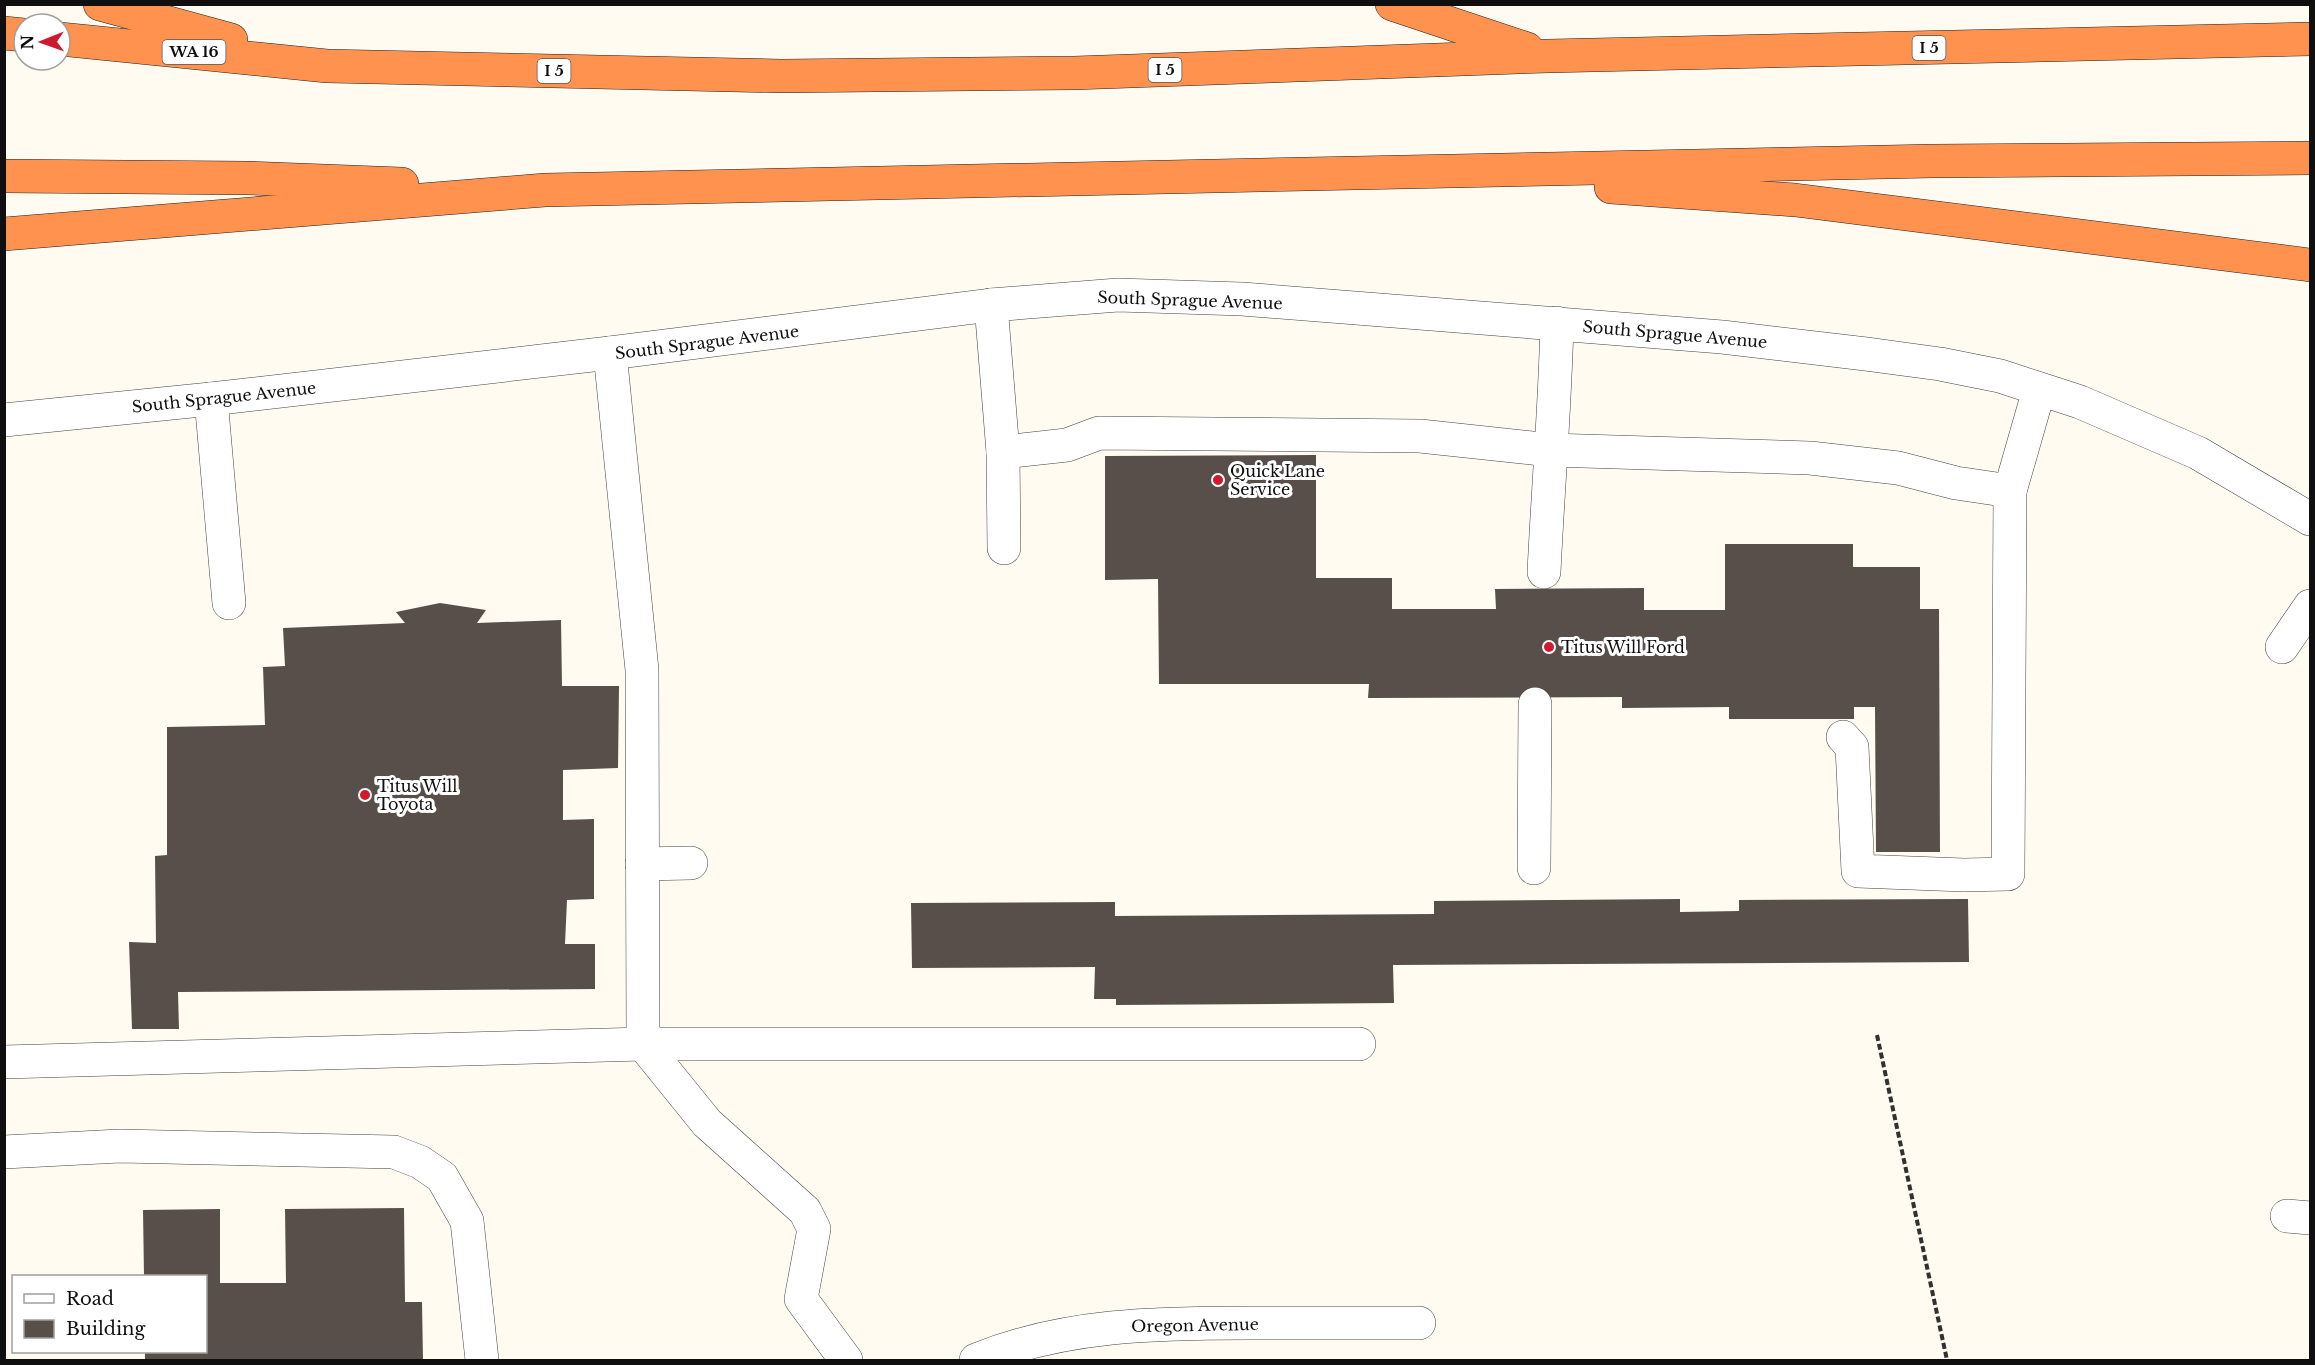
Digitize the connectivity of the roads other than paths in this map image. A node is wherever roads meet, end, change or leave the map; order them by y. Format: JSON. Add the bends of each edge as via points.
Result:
{"nodes":[{"id":1,"x":100,"y":4,"type":"edge"},
{"id":2,"x":1392,"y":4,"type":"edge"},
{"id":3,"x":2310,"y":39,"type":"edge"},
{"id":4,"x":72,"y":40,"type":"edge"},
{"id":5,"x":1548,"y":56,"type":"junction"},
{"id":6,"x":327,"y":66,"type":"junction"},
{"id":7,"x":2310,"y":158,"type":"edge"},
{"id":8,"x":1279,"y":174,"type":"junction"},
{"id":9,"x":4,"y":176,"type":"edge"},
{"id":10,"x":545,"y":190,"type":"junction"},
{"id":11,"x":4,"y":234,"type":"edge"},
{"id":12,"x":2310,"y":265,"type":"edge"},
{"id":13,"x":991,"y":305,"type":"junction"},
{"id":14,"x":1557,"y":323,"type":"junction"},
{"id":15,"x":610,"y":353,"type":"junction"},
{"id":16,"x":2039,"y":390,"type":"junction"},
{"id":17,"x":211,"y":399,"type":"junction"},
{"id":18,"x":4,"y":420,"type":"edge"},
{"id":19,"x":1550,"y":450,"type":"junction"},
{"id":20,"x":1003,"y":452,"type":"junction"},
{"id":21,"x":2010,"y":491,"type":"junction"},
{"id":22,"x":2310,"y":519,"type":"edge"},
{"id":23,"x":1004,"y":548,"type":"dead end"},
{"id":24,"x":1544,"y":572,"type":"dead end"},
{"id":25,"x":229,"y":603,"type":"dead end"},
{"id":26,"x":2310,"y":606,"type":"edge"},
{"id":27,"x":2282,"y":647,"type":"dead end"},
{"id":28,"x":1534,"y":704,"type":"dead end"},
{"id":29,"x":1843,"y":737,"type":"dead end"},
{"id":30,"x":691,"y":863,"type":"dead end"},
{"id":31,"x":642,"y":864,"type":"junction"},
{"id":32,"x":1534,"y":868,"type":"dead end"},
{"id":33,"x":643,"y":1044,"type":"junction"},
{"id":34,"x":1359,"y":1044,"type":"dead end"},
{"id":35,"x":4,"y":1062,"type":"edge"},
{"id":36,"x":4,"y":1152,"type":"edge"},
{"id":37,"x":1419,"y":1323,"type":"dead end"},
{"id":38,"x":482,"y":1360,"type":"edge"},
{"id":39,"x":846,"y":1360,"type":"edge"},
{"id":40,"x":976,"y":1360,"type":"edge"}],
"edges":[{"from":1,"to":6,"type":"highway","number":"I 5"},
{"from":2,"to":5,"type":"highway"},
{"from":3,"to":5,"type":"highway","number":"I 5"},
{"from":4,"to":6,"type":"highway","number":"WA 16"},
{"from":5,"to":6,"type":"highway","number":"I 5","via":[[1074,73],[781,76]]},
{"from":7,"to":8,"type":"highway","via":[[1921,161]]},
{"from":8,"to":10,"type":"highway"},
{"from":8,"to":12,"type":"highway","via":[[1455,179],[1795,200]]},
{"from":9,"to":10,"type":"highway","via":[[247,178]]},
{"from":10,"to":11,"type":"highway"},
{"from":13,"to":14,"type":"street","name":"South Sprague Avenue","via":[[1118,295],[1242,299]]},
{"from":13,"to":15,"type":"street","name":"South Sprague Avenue"},
{"from":13,"to":20,"type":"street"},
{"from":14,"to":16,"type":"street","name":"South Sprague Avenue","via":[[1722,337],[1940,364],[2000,376]]},
{"from":14,"to":19,"type":"street"},
{"from":15,"to":17,"type":"street","name":"South Sprague Avenue"},
{"from":15,"to":31,"type":"street","via":[[642,670]]},
{"from":16,"to":21,"type":"street"},
{"from":16,"to":22,"type":"street","name":"South Sprague Avenue","via":[[2080,402],[2198,453]]},
{"from":17,"to":18,"type":"street","name":"South Sprague Avenue"},
{"from":17,"to":25,"type":"street"},
{"from":19,"to":20,"type":"street","via":[[1420,436],[1099,433],[1067,445]]},
{"from":19,"to":21,"type":"street","via":[[1810,458],[1898,468],[1956,483]]},
{"from":19,"to":24,"type":"street"},
{"from":20,"to":23,"type":"street"},
{"from":21,"to":29,"type":"street","via":[[2008,874],[1858,871],[1852,747]]},
{"from":26,"to":27,"type":"street"},
{"from":28,"to":32,"type":"street"},
{"from":30,"to":31,"type":"street"},
{"from":31,"to":33,"type":"street"},
{"from":33,"to":34,"type":"street"},
{"from":33,"to":35,"type":"street"},
{"from":33,"to":39,"type":"street","via":[[707,1123],[805,1211],[814,1229],[801,1299]]},
{"from":36,"to":38,"type":"street","via":[[120,1146],[394,1152],[420,1162],[442,1177],[467,1221]]},
{"from":37,"to":40,"type":"street","name":"Oregon Avenue","via":[[1135,1325],[1037,1340]]}]}
